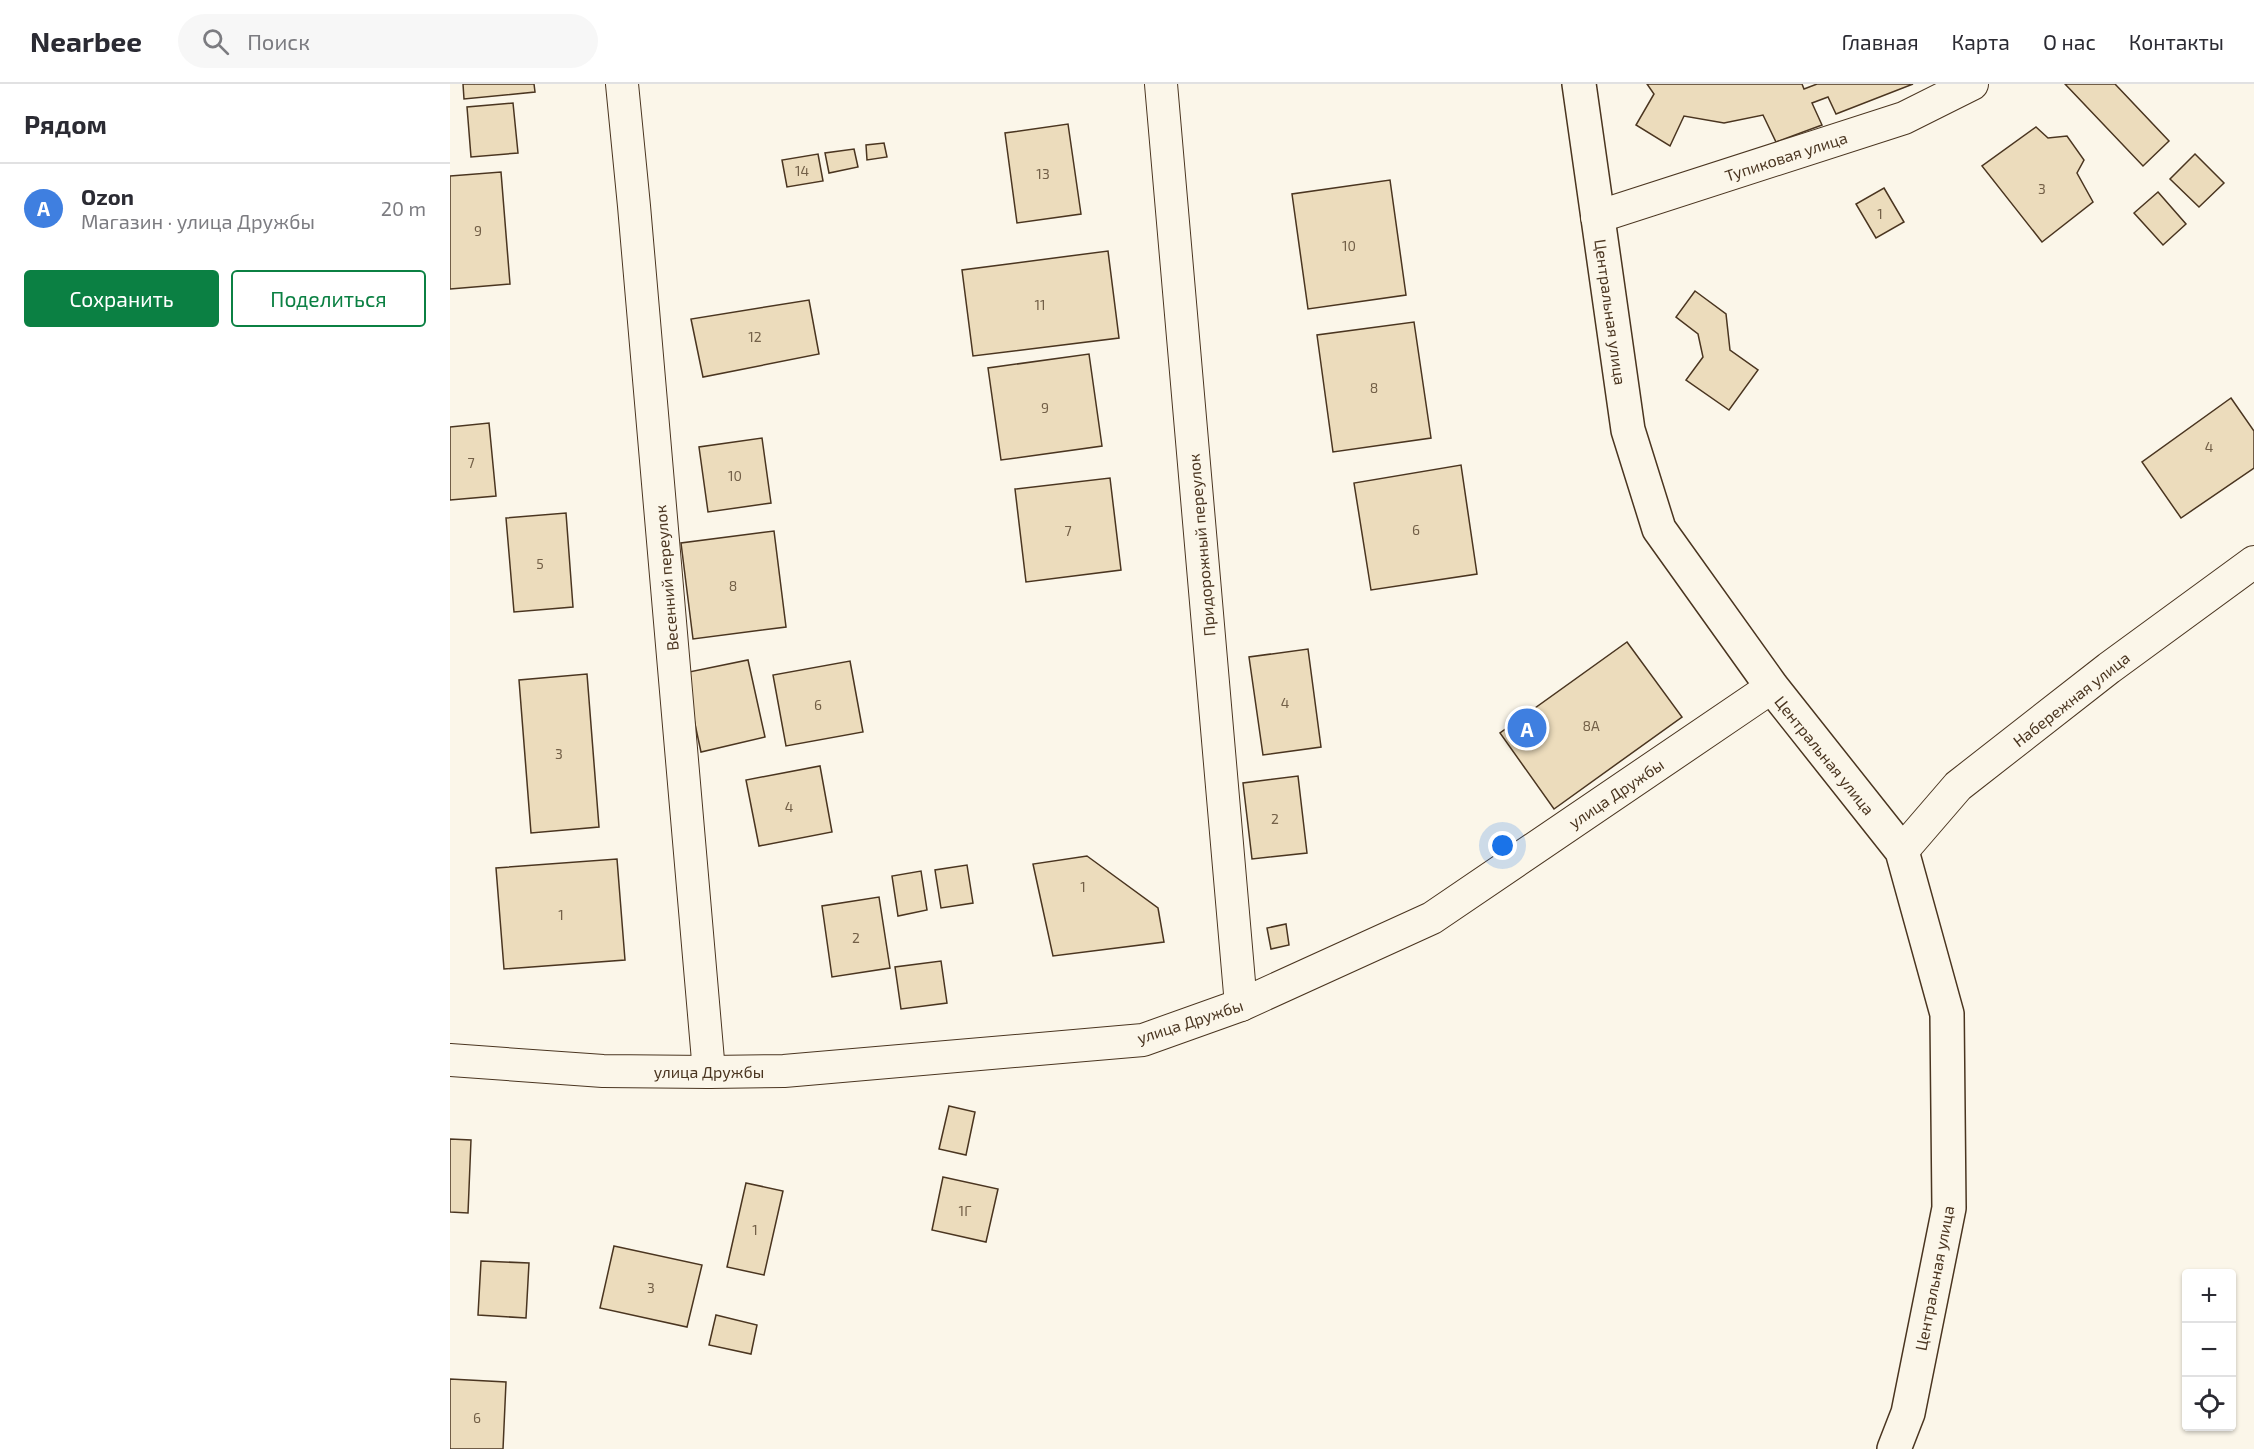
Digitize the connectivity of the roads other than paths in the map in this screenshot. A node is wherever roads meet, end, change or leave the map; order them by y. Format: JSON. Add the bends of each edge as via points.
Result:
{"nodes":[{"id":1,"x":622,"y":84,"type":"edge"},
{"id":2,"x":1161,"y":84,"type":"edge"},
{"id":3,"x":1579,"y":84,"type":"edge"},
{"id":4,"x":1972,"y":84,"type":"edge"},
{"id":5,"x":1597,"y":217,"type":"junction"},
{"id":6,"x":2254,"y":562,"type":"edge"},
{"id":7,"x":1772,"y":687,"type":"junction"},
{"id":8,"x":1902,"y":851,"type":"junction"},
{"id":9,"x":1241,"y":1005,"type":"junction"},
{"id":10,"x":450,"y":1060,"type":"edge"},
{"id":11,"x":709,"y":1072,"type":"junction"},
{"id":12,"x":1894,"y":1449,"type":"edge"}],
"edges":[{"from":1,"to":11,"type":"street","name":"Весенний переулок"},
{"from":2,"to":9,"type":"street","name":"Придорожный переулок"},
{"from":3,"to":5,"type":"street","name":"Центральная улица"},
{"from":4,"to":5,"type":"street","name":"Тупиковая улица","via":[[1904,118]]},
{"from":5,"to":7,"type":"street","name":"Центральная улица","via":[[1628,430],[1659,529]]},
{"from":6,"to":8,"type":"street","name":"Набережная улица","via":[[1958,786]]},
{"from":7,"to":8,"type":"street","name":"Центральная улица"},
{"from":7,"to":9,"type":"street","name":"улица Дружбы","via":[[1432,918]]},
{"from":8,"to":12,"type":"street","name":"Центральная улица","via":[[1947,1014],[1949,1208],[1908,1413]]},
{"from":9,"to":11,"type":"street","name":"улица Дружбы","via":[[1143,1040],[784,1071]]},
{"from":10,"to":11,"type":"street","name":"улица Дружбы","via":[[603,1071]]}]}
